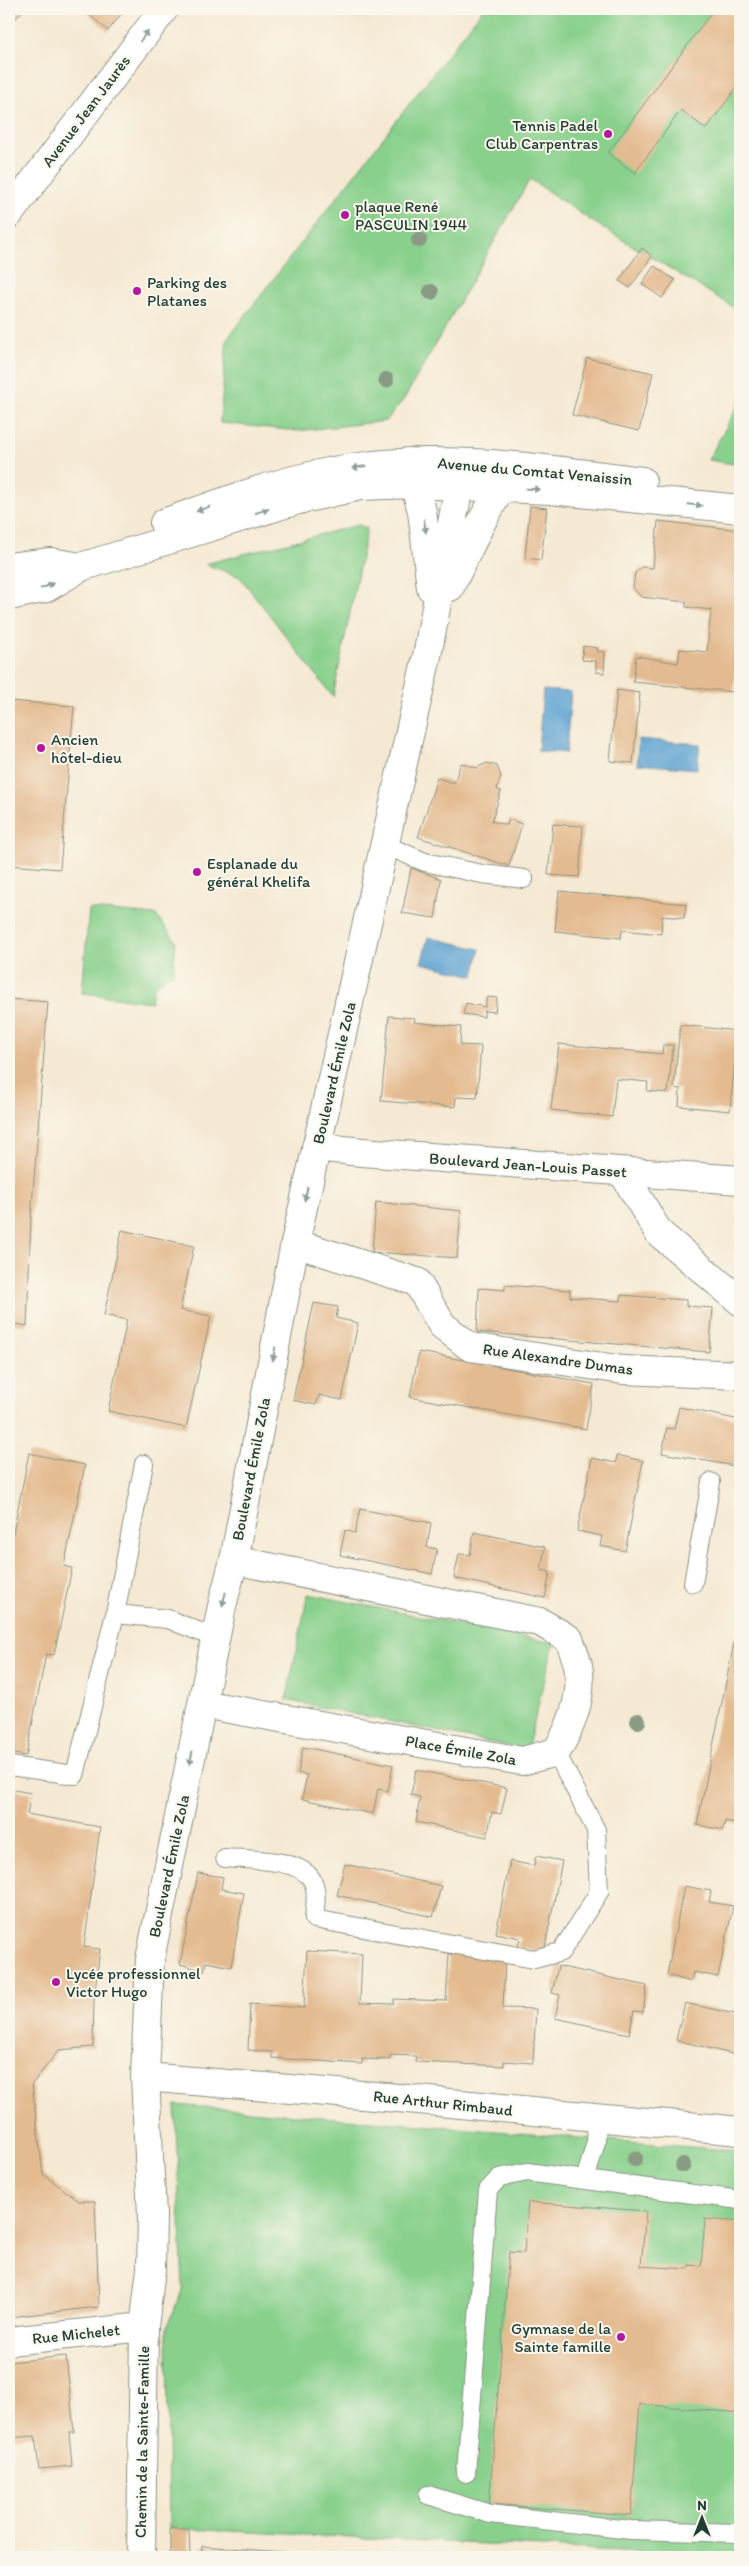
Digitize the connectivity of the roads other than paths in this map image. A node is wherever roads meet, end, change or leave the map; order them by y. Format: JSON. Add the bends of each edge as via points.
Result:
{"nodes":[{"id":1,"x":164,"y":9,"type":"edge"},
{"id":2,"x":9,"y":214,"type":"edge"},
{"id":3,"x":411,"y":473,"type":"junction"},
{"id":4,"x":459,"y":474,"type":"junction"},
{"id":5,"x":501,"y":488,"type":"junction"},
{"id":6,"x":740,"y":492,"type":"edge"},
{"id":7,"x":740,"y":510,"type":"edge"},
{"id":8,"x":82,"y":566,"type":"junction"},
{"id":9,"x":9,"y":567,"type":"edge"},
{"id":10,"x":9,"y":596,"type":"edge"},
{"id":11,"x":435,"y":620,"type":"junction"},
{"id":12,"x":385,"y":845,"type":"junction"},
{"id":13,"x":524,"y":879,"type":"dead end"},
{"id":14,"x":316,"y":1147,"type":"junction"},
{"id":15,"x":623,"y":1173,"type":"junction"},
{"id":16,"x":740,"y":1180,"type":"edge"},
{"id":17,"x":295,"y":1243,"type":"junction"},
{"id":18,"x":740,"y":1301,"type":"edge"},
{"id":19,"x":740,"y":1375,"type":"edge"},
{"id":20,"x":144,"y":1464,"type":"dead end"},
{"id":21,"x":711,"y":1482,"type":"dead end"},
{"id":22,"x":234,"y":1560,"type":"junction"},
{"id":23,"x":693,"y":1583,"type":"dead end"},
{"id":24,"x":115,"y":1614,"type":"junction"},
{"id":25,"x":215,"y":1638,"type":"junction"},
{"id":26,"x":202,"y":1704,"type":"junction"},
{"id":27,"x":556,"y":1752,"type":"junction"},
{"id":28,"x":9,"y":1766,"type":"edge"},
{"id":29,"x":225,"y":1858,"type":"dead end"},
{"id":30,"x":145,"y":2077,"type":"junction"},
{"id":31,"x":597,"y":2118,"type":"junction"},
{"id":32,"x":740,"y":2131,"type":"edge"},
{"id":33,"x":585,"y":2180,"type":"junction"},
{"id":34,"x":740,"y":2200,"type":"edge"},
{"id":35,"x":144,"y":2327,"type":"junction"},
{"id":36,"x":9,"y":2341,"type":"edge"},
{"id":37,"x":466,"y":2473,"type":"dead end"},
{"id":38,"x":428,"y":2495,"type":"dead end"},
{"id":39,"x":740,"y":2533,"type":"edge"},
{"id":40,"x":141,"y":2557,"type":"edge"}],
"edges":[{"from":2,"to":1,"type":"street","name":"Avenue Jean Jaurès","one_way":true},
{"from":3,"to":4,"type":"street","name":"Avenue du Comtat Venaissin"},
{"from":3,"to":8,"type":"street","name":"Avenue du Comtat Venaissin","via":[[298,500]]},
{"from":3,"to":11,"type":"street","name":"Boulevard Émile Zola","one_way":true,"via":[[425,526]]},
{"from":4,"to":5,"type":"street","name":"Avenue du Comtat Venaissin"},
{"from":4,"to":6,"type":"street","name":"Avenue du Comtat Venaissin","via":[[553,470]]},
{"from":4,"to":11,"type":"street","name":"Boulevard Émile Zola"},
{"from":5,"to":7,"type":"street","name":"Avenue du Comtat Venaissin","one_way":true},
{"from":5,"to":11,"type":"street","name":"Boulevard Émile Zola"},
{"from":8,"to":9,"type":"street","name":"Avenue du Comtat Venaissin","via":[[51,562]]},
{"from":10,"to":8,"type":"street","name":"Avenue du Comtat Venaissin","one_way":true,"via":[[46,588]]},
{"from":11,"to":12,"type":"street","name":"Boulevard Émile Zola"},
{"from":12,"to":13,"type":"lane","via":[[425,862]]},
{"from":12,"to":14,"type":"street","name":"Boulevard Émile Zola"},
{"from":14,"to":15,"type":"street","name":"Boulevard Jean-Louis Passet"},
{"from":14,"to":17,"type":"street","name":"Boulevard Émile Zola","one_way":true},
{"from":15,"to":16,"type":"street","name":"Boulevard Jean-Louis Passet"},
{"from":15,"to":18,"type":"street","via":[[659,1233]]},
{"from":17,"to":19,"type":"street","name":"Rue Alexandre Dumas","via":[[417,1282],[442,1325],[470,1347],[623,1370]]},
{"from":17,"to":22,"type":"street","name":"Boulevard Émile Zola","one_way":true},
{"from":20,"to":24,"type":"lane"},
{"from":21,"to":23,"type":"lane"},
{"from":22,"to":25,"type":"street","name":"Boulevard Émile Zola","one_way":true},
{"from":22,"to":27,"type":"street","via":[[540,1622],[569,1639],[578,1666],[578,1696],[570,1730]]},
{"from":24,"to":25,"type":"lane","via":[[168,1619]]},
{"from":24,"to":28,"type":"lane","via":[[75,1775]]},
{"from":25,"to":26,"type":"street","name":"Boulevard Émile Zola"},
{"from":26,"to":27,"type":"street","name":"Place Émile Zola","via":[[522,1761]]},
{"from":26,"to":30,"type":"street","name":"Boulevard Émile Zola","one_way":true,"via":[[150,1959]]},
{"from":27,"to":29,"type":"lane","via":[[596,1830],[599,1892],[561,1952],[534,1959],[314,1919],[316,1897],[310,1878],[290,1864]]},
{"from":30,"to":31,"type":"street","name":"Rue Arthur Rimbaud"},
{"from":30,"to":35,"type":"street","name":"Boulevard Émile Zola","via":[[152,2215],[151,2269]]},
{"from":31,"to":32,"type":"street","name":"Rue Arthur Rimbaud"},
{"from":31,"to":33,"type":"lane","via":[[596,2142]]},
{"from":33,"to":34,"type":"lane"},
{"from":33,"to":37,"type":"lane","via":[[527,2172],[499,2178],[488,2190]]},
{"from":35,"to":36,"type":"street","name":"Rue Michelet"},
{"from":35,"to":40,"type":"street","name":"Chemin de la Sainte-Famille","via":[[134,2453]]},
{"from":38,"to":39,"type":"lane","via":[[490,2514],[631,2530]]}]}
